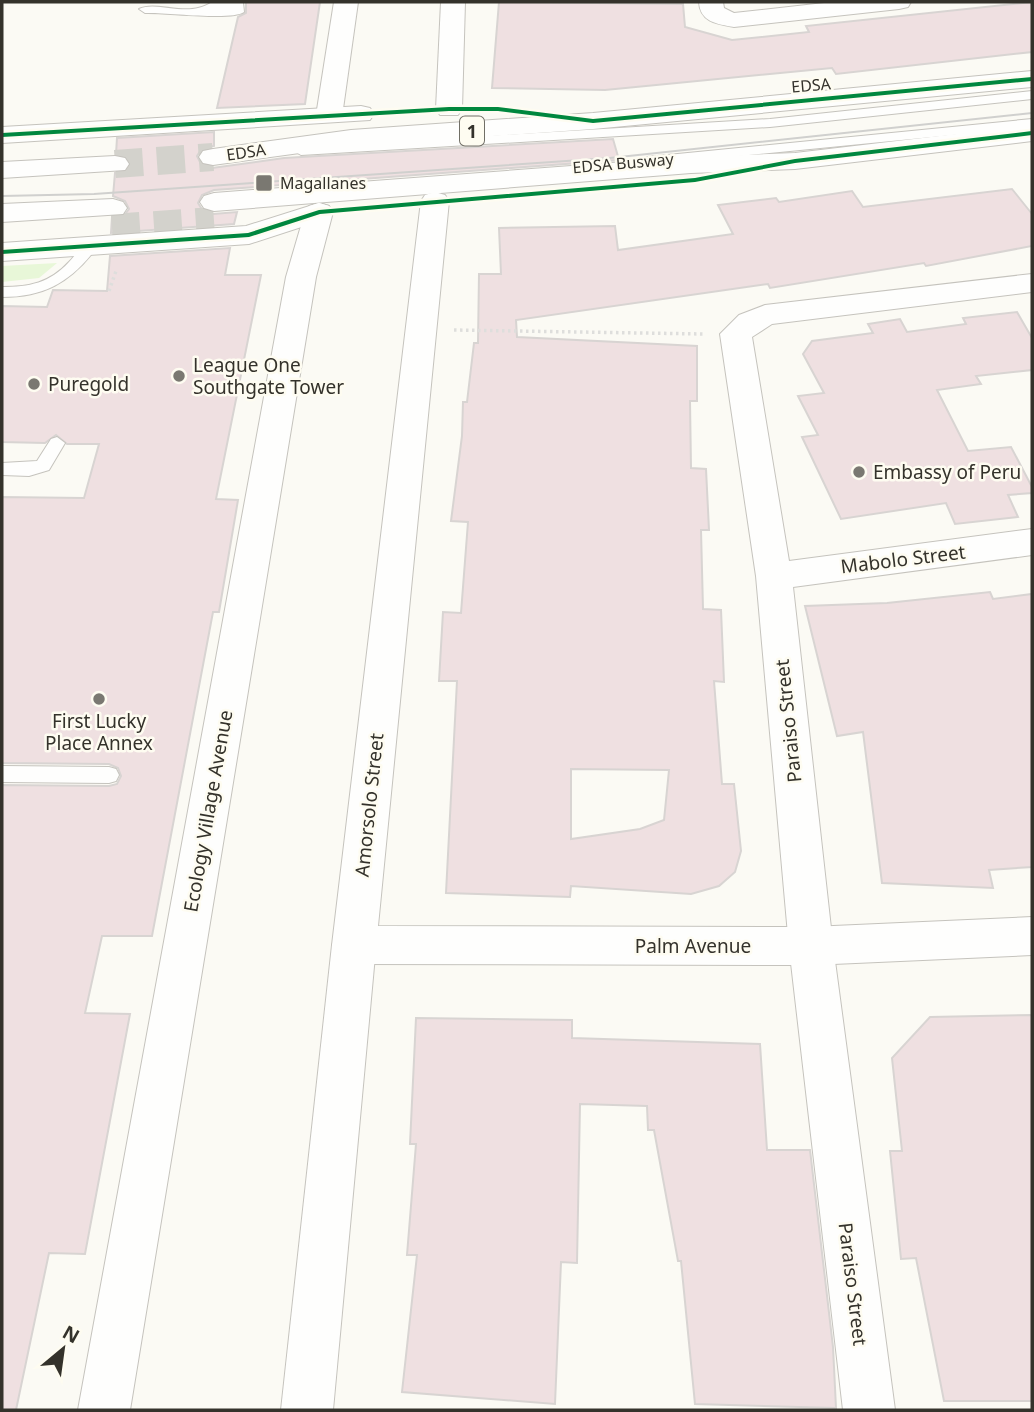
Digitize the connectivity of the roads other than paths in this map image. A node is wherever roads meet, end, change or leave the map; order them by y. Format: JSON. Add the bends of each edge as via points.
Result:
{"nodes":[{"id":1,"x":346,"y":2,"type":"edge"},
{"id":2,"x":453,"y":2,"type":"edge"},
{"id":3,"x":899,"y":2,"type":"edge"},
{"id":4,"x":215,"y":6,"type":"edge"},
{"id":5,"x":154,"y":9,"type":"edge"},
{"id":6,"x":239,"y":9,"type":"dead end"},
{"id":7,"x":716,"y":9,"type":"edge"},
{"id":8,"x":1032,"y":79,"type":"edge"},
{"id":9,"x":1032,"y":95,"type":"edge"},
{"id":10,"x":449,"y":109,"type":"junction"},
{"id":11,"x":329,"y":116,"type":"junction"},
{"id":12,"x":593,"y":121,"type":"junction"},
{"id":13,"x":1032,"y":123,"type":"edge"},
{"id":14,"x":1032,"y":133,"type":"edge"},
{"id":15,"x":2,"y":135,"type":"edge"},
{"id":16,"x":214,"y":148,"type":"joint"},
{"id":17,"x":2,"y":150,"type":"edge"},
{"id":18,"x":795,"y":161,"type":"junction"},
{"id":19,"x":2,"y":170,"type":"edge"},
{"id":20,"x":435,"y":201,"type":"junction"},
{"id":21,"x":214,"y":211,"type":"junction"},
{"id":22,"x":319,"y":212,"type":"junction"},
{"id":23,"x":2,"y":213,"type":"edge"},
{"id":24,"x":105,"y":228,"type":"junction"},
{"id":25,"x":2,"y":234,"type":"edge"},
{"id":26,"x":2,"y":252,"type":"edge"},
{"id":27,"x":1032,"y":282,"type":"edge"},
{"id":28,"x":2,"y":292,"type":"edge"},
{"id":29,"x":57,"y":443,"type":"dead end"},
{"id":30,"x":2,"y":470,"type":"edge"},
{"id":31,"x":1032,"y":542,"type":"edge"},
{"id":32,"x":774,"y":576,"type":"junction"},
{"id":33,"x":2,"y":774,"type":"edge"},
{"id":34,"x":109,"y":775,"type":"dead end"},
{"id":35,"x":1032,"y":936,"type":"edge"},
{"id":36,"x":354,"y":945,"type":"junction"},
{"id":37,"x":811,"y":946,"type":"junction"},
{"id":38,"x":104,"y":1410,"type":"edge"},
{"id":39,"x":307,"y":1410,"type":"edge"},
{"id":40,"x":869,"y":1410,"type":"edge"}],
"edges":[{"from":1,"to":11,"type":"main road"},
{"from":2,"to":10,"type":"main road"},
{"from":3,"to":7,"type":"main road","via":[[734,20]]},
{"from":4,"to":5,"type":"lane","via":[[189,14]]},
{"from":4,"to":6,"type":"lane"},
{"from":8,"to":12,"type":"main road","name":"EDSA","number":"1"},
{"from":9,"to":16,"type":"lane","name":"EDSA Busway","via":[[770,123]]},
{"from":10,"to":11,"type":"main road"},
{"from":10,"to":12,"type":"main road","via":[[498,109]]},
{"from":11,"to":15,"type":"main road"},
{"from":12,"to":16,"type":"main road","name":"EDSA","number":"1"},
{"from":13,"to":21,"type":"lane","name":"EDSA Busway"},
{"from":14,"to":18,"type":"main road"},
{"from":17,"to":19,"type":"main road","via":[[116,155]]},
{"from":18,"to":20,"type":"main road","via":[[695,180]]},
{"from":18,"to":21,"type":"main road","via":[[691,165]]},
{"from":20,"to":22,"type":"main road"},
{"from":20,"to":36,"type":"main road","name":"Amorsolo Street"},
{"from":21,"to":22,"type":"main road"},
{"from":22,"to":24,"type":"main road","via":[[249,235]]},
{"from":22,"to":38,"type":"main road","name":"Ecology Village Avenue","via":[[301,277]]},
{"from":23,"to":24,"type":"main road"},
{"from":24,"to":25,"type":"main road"},
{"from":24,"to":26,"type":"main road"},
{"from":24,"to":28,"type":"lane","via":[[56,283],[23,293]]},
{"from":27,"to":32,"type":"main road","name":"Paraiso Street","via":[[765,315],[736,334]]},
{"from":29,"to":30,"type":"lane","via":[[44,466]]},
{"from":31,"to":32,"type":"main road","name":"Mabolo Street"},
{"from":32,"to":37,"type":"main road","name":"Paraiso Street"},
{"from":33,"to":34,"type":"lane"},
{"from":35,"to":37,"type":"main road","name":"Palm Avenue"},
{"from":36,"to":37,"type":"main road","name":"Palm Avenue"},
{"from":36,"to":39,"type":"main road","name":"Amorsolo Street"},
{"from":37,"to":40,"type":"main road","name":"Paraiso Street"}]}
